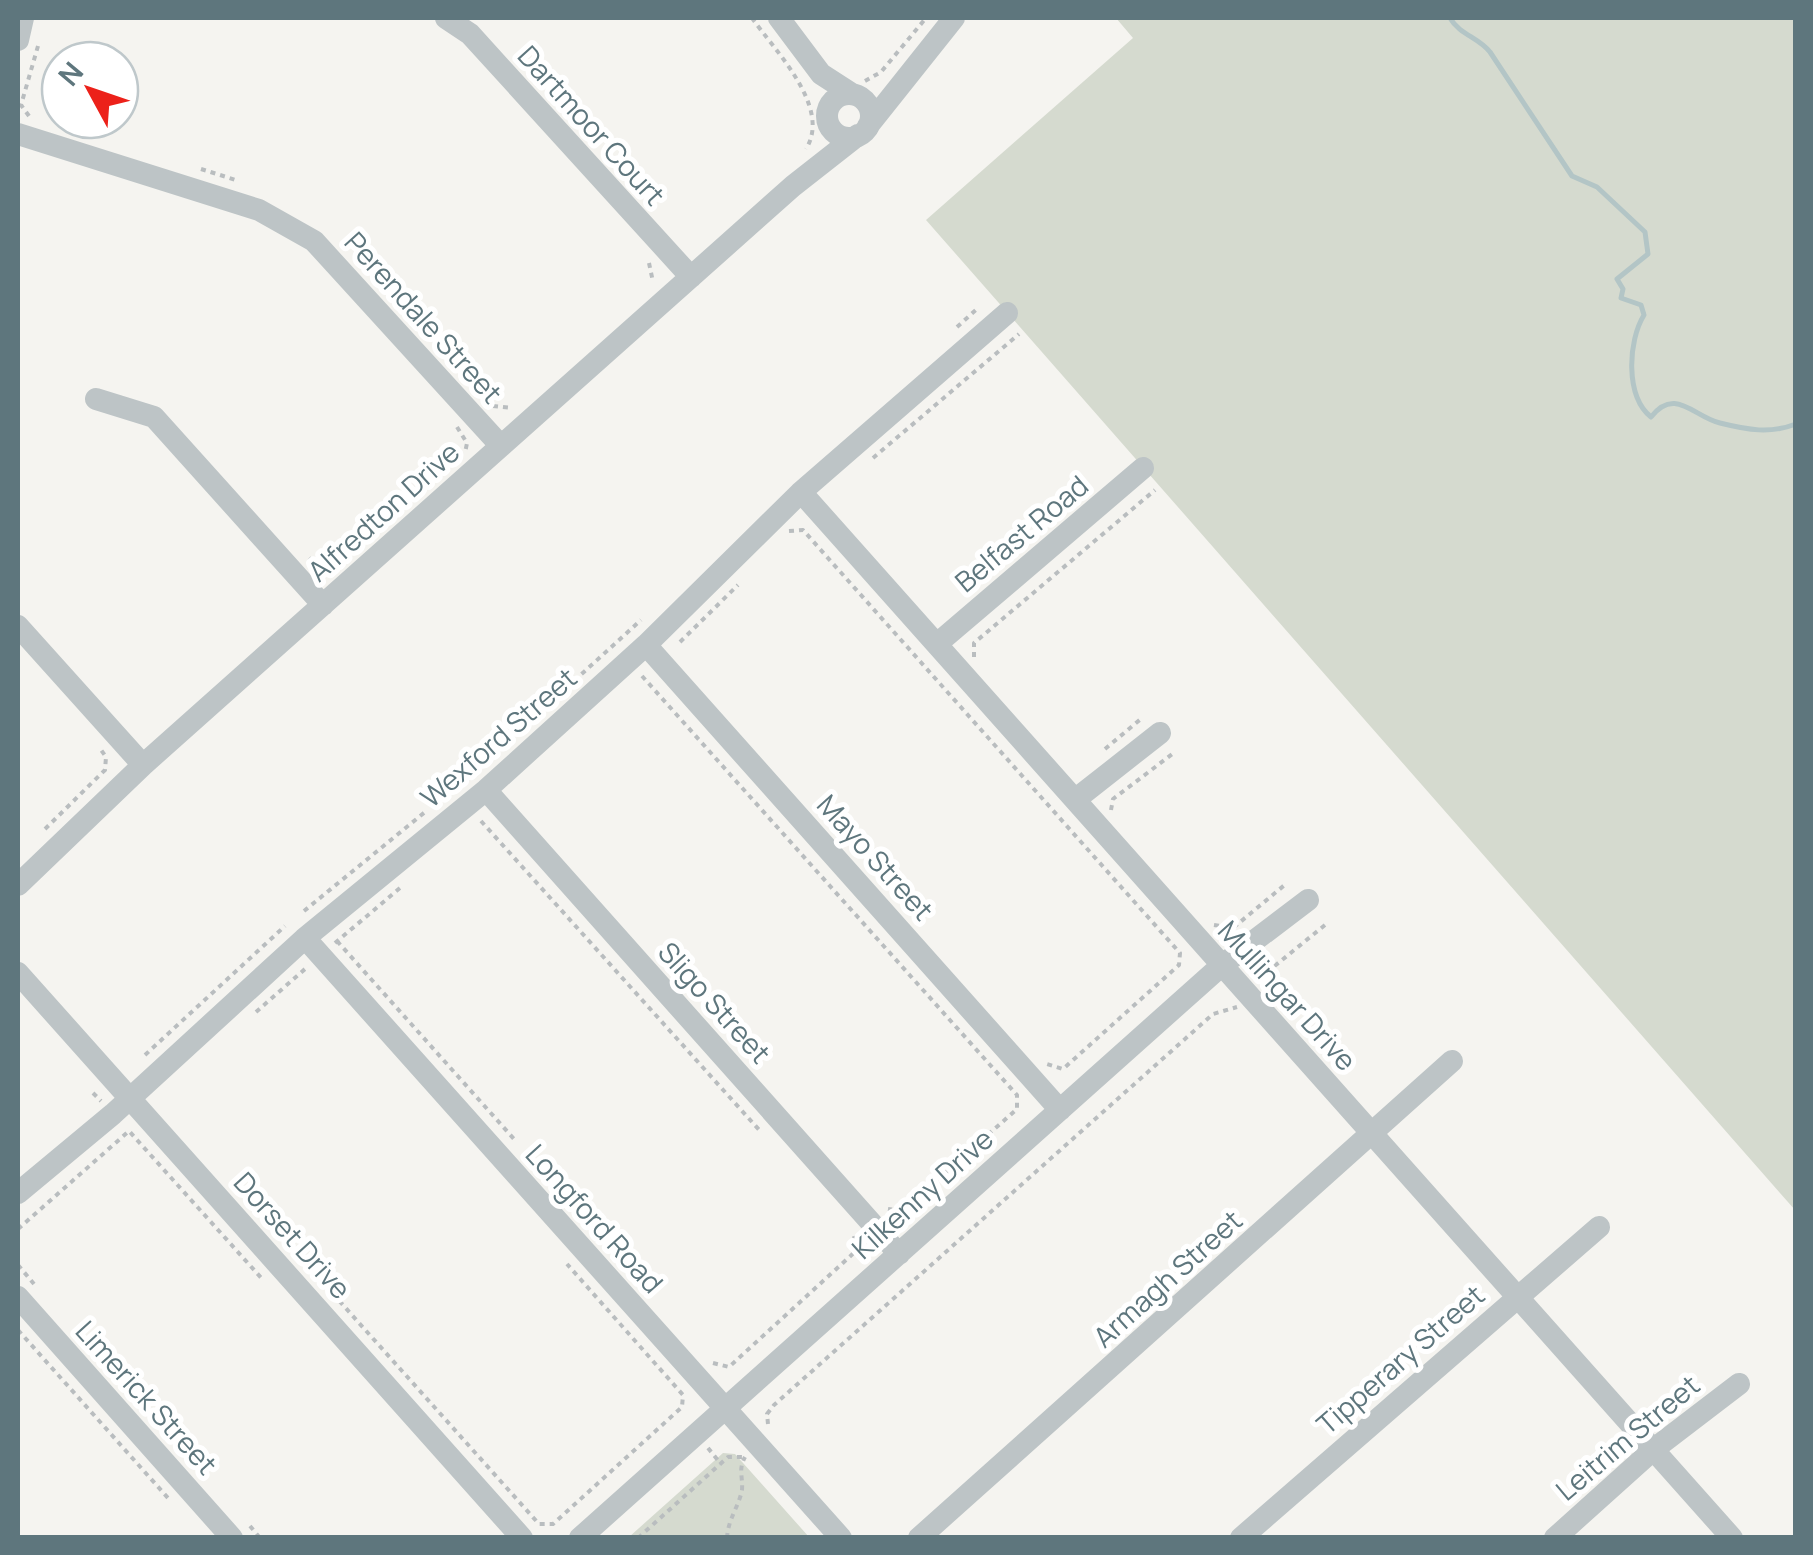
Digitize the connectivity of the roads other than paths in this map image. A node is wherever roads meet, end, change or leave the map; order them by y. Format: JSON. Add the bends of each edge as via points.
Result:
{"nodes":[{"id":1,"x":24,"y":18,"type":"edge"},
{"id":2,"x":446,"y":18,"type":"edge"},
{"id":3,"x":778,"y":18,"type":"edge"},
{"id":4,"x":954,"y":18,"type":"edge"},
{"id":5,"x":29,"y":37,"type":"edge"},
{"id":6,"x":918,"y":63,"type":"junction"},
{"id":7,"x":819,"y":91,"type":"junction"},
{"id":8,"x":854,"y":95,"type":"junction"},
{"id":9,"x":827,"y":117,"type":"junction"},
{"id":10,"x":22,"y":125,"type":"edge"},
{"id":11,"x":863,"y":130,"type":"junction"},
{"id":12,"x":793,"y":186,"type":"junction"},
{"id":13,"x":691,"y":277,"type":"junction"},
{"id":14,"x":1007,"y":313,"type":"dead end"},
{"id":15,"x":96,"y":399,"type":"dead end"},
{"id":16,"x":501,"y":446,"type":"junction"},
{"id":17,"x":1143,"y":468,"type":"dead end"},
{"id":18,"x":800,"y":492,"type":"junction"},
{"id":19,"x":323,"y":605,"type":"junction"},
{"id":20,"x":18,"y":626,"type":"edge"},
{"id":21,"x":938,"y":643,"type":"junction"},
{"id":22,"x":646,"y":645,"type":"junction"},
{"id":23,"x":1167,"y":742,"type":"road end"},
{"id":24,"x":143,"y":765,"type":"junction"},
{"id":25,"x":486,"y":790,"type":"junction"},
{"id":26,"x":1076,"y":800,"type":"junction"},
{"id":27,"x":18,"y":885,"type":"edge"},
{"id":28,"x":1308,"y":900,"type":"dead end"},
{"id":29,"x":297,"y":931,"type":"junction"},
{"id":30,"x":1221,"y":966,"type":"junction"},
{"id":31,"x":18,"y":973,"type":"edge"},
{"id":32,"x":1452,"y":1061,"type":"dead end"},
{"id":33,"x":130,"y":1098,"type":"junction"},
{"id":34,"x":1060,"y":1110,"type":"junction"},
{"id":35,"x":1373,"y":1135,"type":"junction"},
{"id":36,"x":18,"y":1193,"type":"edge"},
{"id":37,"x":1599,"y":1227,"type":"dead end"},
{"id":38,"x":899,"y":1254,"type":"junction"},
{"id":39,"x":18,"y":1297,"type":"edge"},
{"id":40,"x":1516,"y":1297,"type":"junction"},
{"id":41,"x":1738,"y":1384,"type":"dead end"},
{"id":42,"x":726,"y":1408,"type":"junction"},
{"id":43,"x":1654,"y":1449,"type":"junction"},
{"id":44,"x":232,"y":1538,"type":"edge"},
{"id":45,"x":522,"y":1538,"type":"edge"},
{"id":46,"x":580,"y":1538,"type":"edge"},
{"id":47,"x":841,"y":1538,"type":"edge"},
{"id":48,"x":919,"y":1538,"type":"edge"},
{"id":49,"x":1241,"y":1538,"type":"edge"},
{"id":50,"x":1555,"y":1538,"type":"edge"},
{"id":51,"x":1732,"y":1538,"type":"edge"}],
"edges":[{"from":1,"to":5,"type":"street"},
{"from":2,"to":13,"type":"street","name":"Dartmoor Court","via":[[470,34]]},
{"from":3,"to":7,"type":"street"},
{"from":4,"to":6,"type":"street","name":"Alfredton Drive"},
{"from":6,"to":8,"type":"street","via":[[879,89]]},
{"from":6,"to":11,"type":"street","name":"Alfredton Drive"},
{"from":7,"to":8,"type":"street"},
{"from":7,"to":9,"type":"street"},
{"from":8,"to":9,"type":"street","via":[[836,98]]},
{"from":8,"to":11,"type":"street","via":[[868,106]]},
{"from":9,"to":11,"type":"street","via":[[838,135]]},
{"from":9,"to":12,"type":"street","name":"Alfredton Drive","via":[[820,144]]},
{"from":10,"to":16,"type":"street","name":"Perendale Street","via":[[259,210],[314,242]]},
{"from":11,"to":12,"type":"street","name":"Alfredton Drive"},
{"from":12,"to":13,"type":"street","name":"Alfredton Drive"},
{"from":13,"to":16,"type":"street","name":"Alfredton Drive"},
{"from":14,"to":18,"type":"street","name":"Wexford Street"},
{"from":15,"to":19,"type":"street","via":[[154,417]]},
{"from":16,"to":19,"type":"street","name":"Alfredton Drive"},
{"from":17,"to":21,"type":"street","name":"Belfast Road"},
{"from":18,"to":21,"type":"street","name":"Mullingar Drive"},
{"from":18,"to":22,"type":"street","name":"Wexford Street"},
{"from":19,"to":24,"type":"street","name":"Alfredton Drive"},
{"from":20,"to":24,"type":"street"},
{"from":21,"to":26,"type":"street","name":"Mullingar Drive"},
{"from":22,"to":25,"type":"street","name":"Wexford Street"},
{"from":22,"to":34,"type":"street","name":"Mayo Street"},
{"from":23,"to":26,"type":"street"},
{"from":24,"to":27,"type":"street","name":"Alfredton Drive"},
{"from":25,"to":29,"type":"street","name":"Wexford Street"},
{"from":25,"to":38,"type":"street","name":"Sligo Street"},
{"from":26,"to":30,"type":"street","name":"Mullingar Drive"},
{"from":28,"to":30,"type":"street","name":"Kilkenny Drive"},
{"from":29,"to":33,"type":"street","name":"Wexford Street"},
{"from":29,"to":42,"type":"street","name":"Longford Road"},
{"from":30,"to":34,"type":"street","name":"Kilkenny Drive"},
{"from":30,"to":35,"type":"street","name":"Mullingar Drive"},
{"from":31,"to":33,"type":"street","name":"Dorset Drive"},
{"from":32,"to":35,"type":"street","name":"Armagh Street"},
{"from":33,"to":36,"type":"street","name":"Wexford Street"},
{"from":33,"to":45,"type":"street","name":"Dorset Drive"},
{"from":34,"to":38,"type":"street","name":"Kilkenny Drive"},
{"from":35,"to":40,"type":"street","name":"Mullingar Drive"},
{"from":35,"to":48,"type":"street","name":"Armagh Street"},
{"from":37,"to":40,"type":"street","name":"Tipperary Street"},
{"from":38,"to":42,"type":"street","name":"Kilkenny Drive"},
{"from":39,"to":44,"type":"street","name":"Limerick Street"},
{"from":40,"to":43,"type":"street","name":"Mullingar Drive"},
{"from":40,"to":49,"type":"street","name":"Tipperary Street"},
{"from":41,"to":43,"type":"street","name":"Leitrim Street"},
{"from":42,"to":46,"type":"street","name":"Kilkenny Drive"},
{"from":42,"to":47,"type":"street","name":"Longford Road","via":[[752,1451]]},
{"from":43,"to":50,"type":"street","name":"Leitrim Street"},
{"from":43,"to":51,"type":"street","name":"Mullingar Drive"}]}
